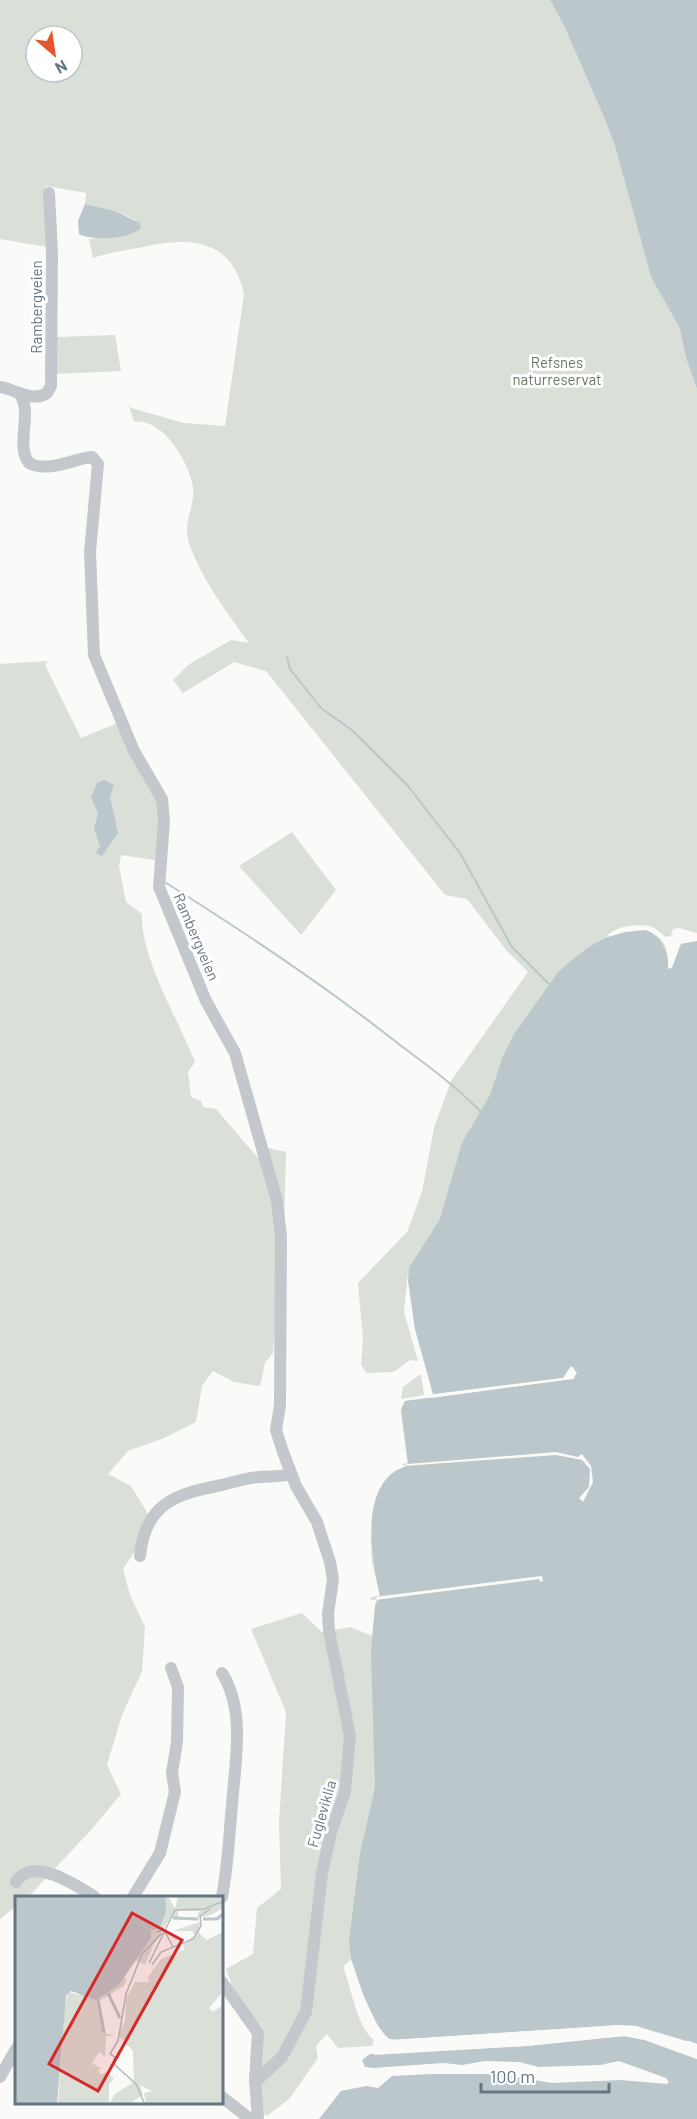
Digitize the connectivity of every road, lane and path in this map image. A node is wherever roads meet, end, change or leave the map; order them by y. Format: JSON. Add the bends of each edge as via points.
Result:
{"nodes":[{"id":1,"x":48,"y":193,"type":"dead end"},
{"id":2,"x":0,"y":387,"type":"edge"},
{"id":3,"x":20,"y":394,"type":"junction"},
{"id":4,"x":276,"y":1426,"type":"joint"},
{"id":5,"x":291,"y":1474,"type":"junction"},
{"id":6,"x":140,"y":1557,"type":"dead end"},
{"id":7,"x":171,"y":1668,"type":"dead end"},
{"id":8,"x":222,"y":1674,"type":"dead end"},
{"id":9,"x":16,"y":1882,"type":"dead end"},
{"id":10,"x":93,"y":1896,"type":"edge"},
{"id":11,"x":134,"y":1896,"type":"edge"},
{"id":12,"x":222,"y":1896,"type":"edge"},
{"id":13,"x":224,"y":1985,"type":"edge"},
{"id":14,"x":15,"y":2051,"type":"edge"},
{"id":15,"x":0,"y":2078,"type":"edge"},
{"id":16,"x":255,"y":2082,"type":"junction"},
{"id":17,"x":224,"y":2099,"type":"edge"},
{"id":18,"x":250,"y":2119,"type":"edge"},
{"id":19,"x":258,"y":2119,"type":"edge"}],
"edges":[{"from":1,"to":3,"type":"street","name":"Rambergveien","via":[[52,253],[51,386],[44,396]]},
{"from":2,"to":3,"type":"street","name":"Rambergveien"},
{"from":3,"to":4,"type":"street","name":"Rambergveien","via":[[25,403],[25,452],[29,463],[48,466],[92,457],[98,464],[90,552],[95,660],[134,751],[162,800],[165,814],[159,887],[206,1001],[235,1053],[277,1201],[281,1236],[280,1405]]},
{"from":4,"to":5,"type":"street","name":"Fugleviklia"},
{"from":5,"to":6,"type":"street","via":[[242,1479],[175,1498],[150,1519],[143,1533]]},
{"from":5,"to":16,"type":"street","name":"Fugleviklia","via":[[317,1521],[330,1562],[333,1579],[329,1631],[350,1736],[346,1787],[322,1874],[306,2012],[282,2057]]},
{"from":7,"to":11,"type":"street","via":[[178,1687],[172,1773],[175,1792],[160,1853]]},
{"from":8,"to":12,"type":"street","via":[[232,1694],[237,1744],[230,1850]]},
{"from":9,"to":10,"type":"street","via":[[27,1873],[40,1872],[60,1877]]},
{"from":13,"to":16,"type":"street","via":[[257,2030]]},
{"from":14,"to":15,"type":"street"},
{"from":16,"to":19,"type":"street"},
{"from":17,"to":18,"type":"street"}]}
